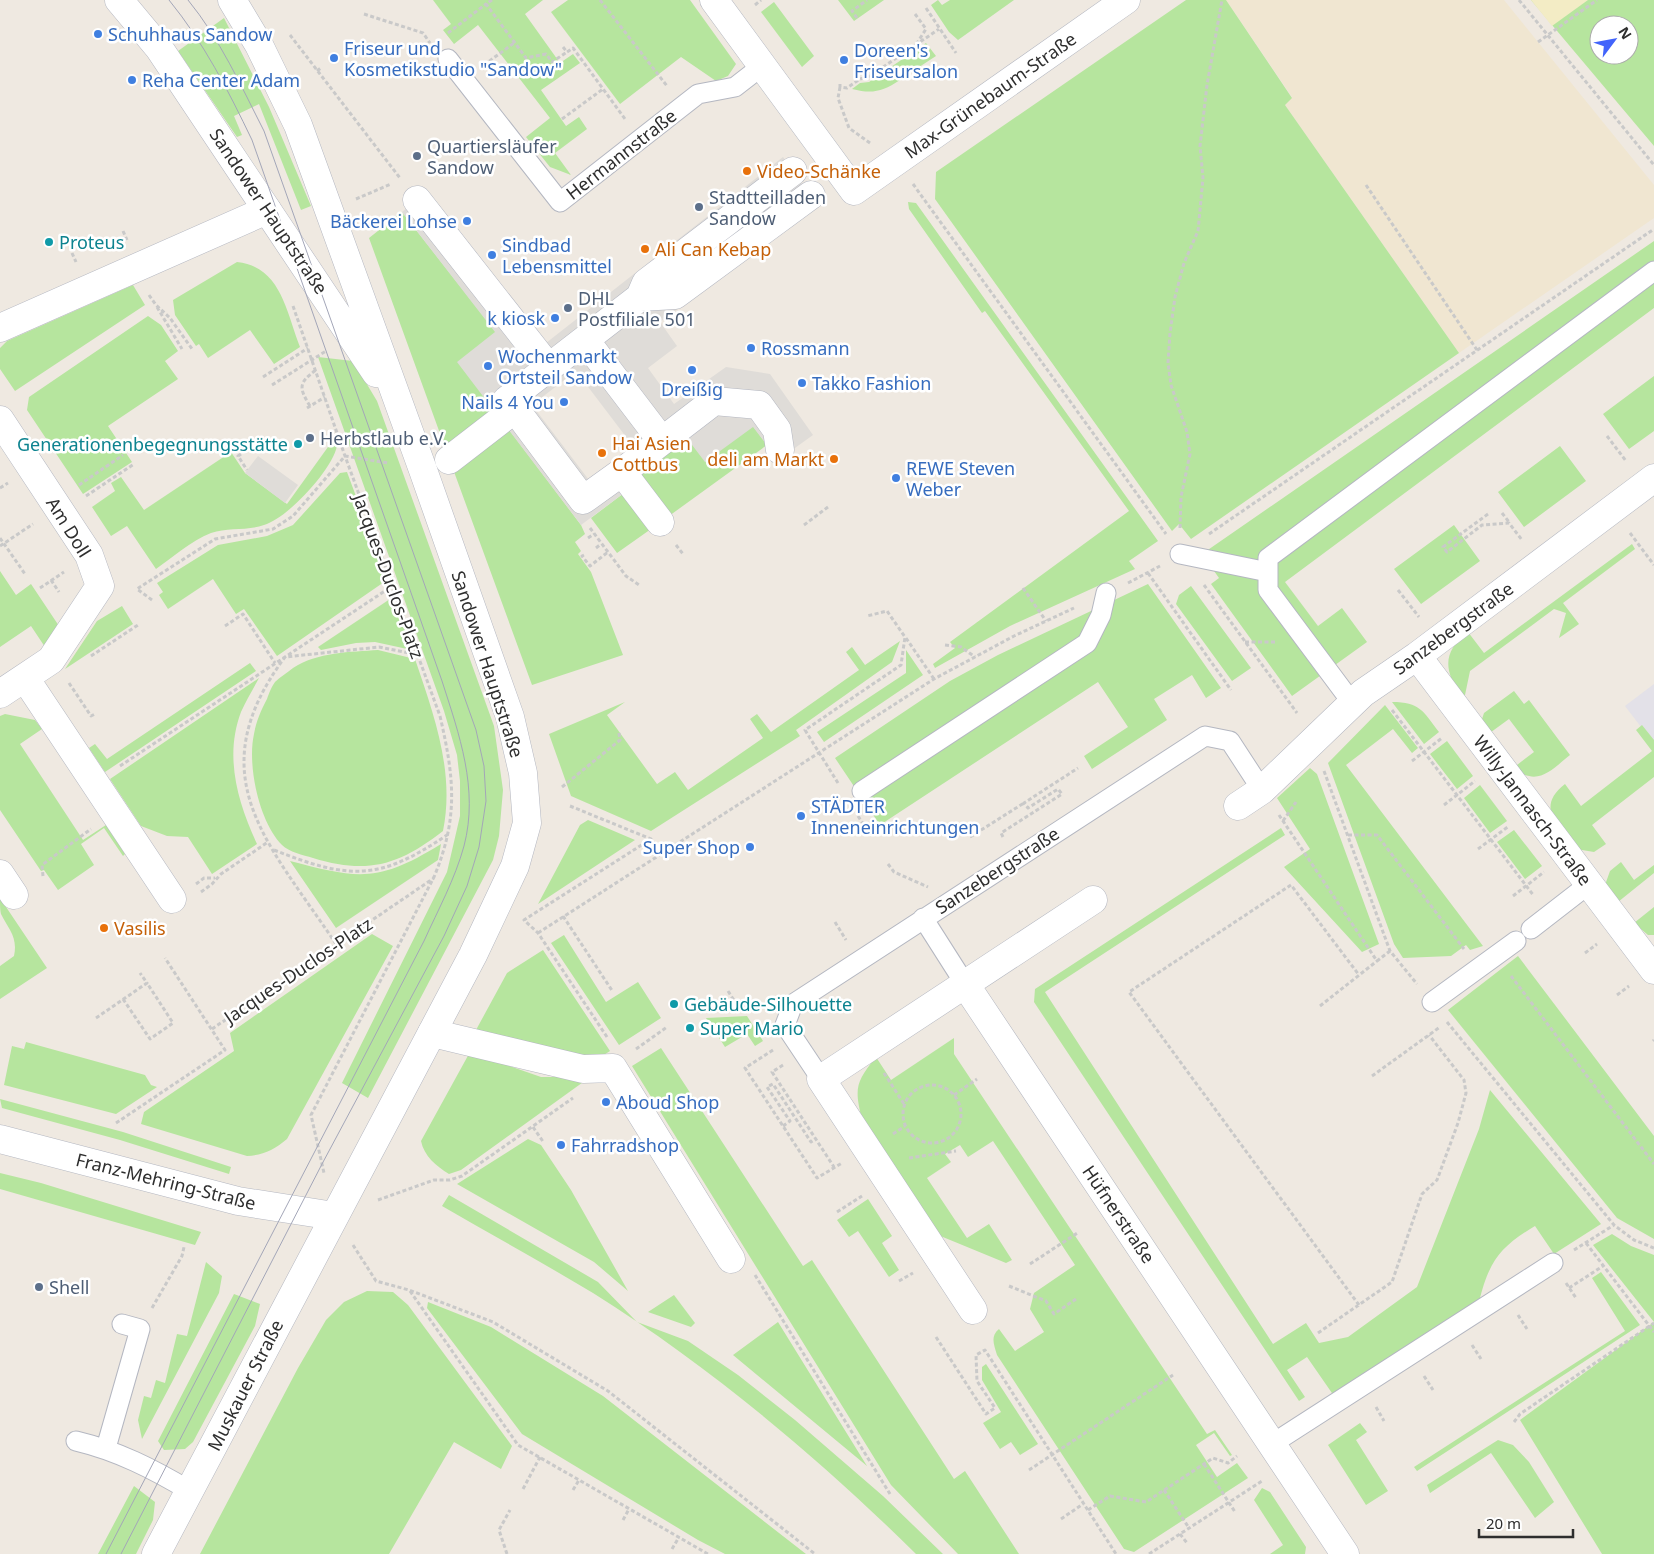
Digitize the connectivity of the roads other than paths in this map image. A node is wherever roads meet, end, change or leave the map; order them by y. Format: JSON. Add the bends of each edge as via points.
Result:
{"nodes":[{"id":1,"x":118,"y":0,"type":"edge"},
{"id":2,"x":232,"y":0,"type":"edge"},
{"id":3,"x":714,"y":0,"type":"edge"},
{"id":4,"x":1126,"y":0,"type":"edge"},
{"id":5,"x":448,"y":59,"type":"dead end"},
{"id":6,"x":762,"y":66,"type":"junction"},
{"id":7,"x":793,"y":171,"type":"dead end"},
{"id":8,"x":811,"y":195,"type":"dead end"},
{"id":9,"x":418,"y":200,"type":"dead end"},
{"id":10,"x":267,"y":210,"type":"junction"},
{"id":11,"x":1654,"y":271,"type":"edge"},
{"id":12,"x":640,"y":298,"type":"junction"},
{"id":13,"x":0,"y":328,"type":"edge"},
{"id":14,"x":585,"y":340,"type":"junction"},
{"id":15,"x":549,"y":368,"type":"junction"},
{"id":16,"x":515,"y":410,"type":"junction"},
{"id":17,"x":0,"y":420,"type":"edge"},
{"id":18,"x":409,"y":430,"type":"junction"},
{"id":19,"x":662,"y":441,"type":"junction"},
{"id":20,"x":780,"y":450,"type":"dead end"},
{"id":21,"x":449,"y":460,"type":"dead end"},
{"id":22,"x":622,"y":472,"type":"junction"},
{"id":23,"x":1654,"y":478,"type":"edge"},
{"id":24,"x":660,"y":522,"type":"dead end"},
{"id":25,"x":1180,"y":554,"type":"road end"},
{"id":26,"x":1268,"y":572,"type":"junction"},
{"id":27,"x":1106,"y":593,"type":"road end"},
{"id":28,"x":1417,"y":656,"type":"junction"},
{"id":29,"x":25,"y":678,"type":"junction"},
{"id":30,"x":0,"y":694,"type":"edge"},
{"id":31,"x":1353,"y":704,"type":"junction"},
{"id":32,"x":1262,"y":790,"type":"junction"},
{"id":33,"x":862,"y":791,"type":"dead end"},
{"id":34,"x":1238,"y":806,"type":"dead end"},
{"id":35,"x":1589,"y":884,"type":"junction"},
{"id":36,"x":172,"y":899,"type":"dead end"},
{"id":37,"x":1093,"y":900,"type":"dead end"},
{"id":38,"x":924,"y":918,"type":"junction"},
{"id":39,"x":1531,"y":929,"type":"dead end"},
{"id":40,"x":1516,"y":941,"type":"dead end"},
{"id":41,"x":1648,"y":969,"type":"edge"},
{"id":42,"x":965,"y":984,"type":"junction"},
{"id":43,"x":1432,"y":1002,"type":"road end"},
{"id":44,"x":432,"y":1033,"type":"junction"},
{"id":45,"x":821,"y":1079,"type":"junction"},
{"id":46,"x":0,"y":1139,"type":"edge"},
{"id":47,"x":334,"y":1216,"type":"junction"},
{"id":48,"x":731,"y":1259,"type":"dead end"},
{"id":49,"x":1561,"y":1259,"type":"road end"},
{"id":50,"x":973,"y":1310,"type":"dead end"},
{"id":51,"x":131,"y":1327,"type":"road end"},
{"id":52,"x":76,"y":1441,"type":"dead end"},
{"id":53,"x":1272,"y":1444,"type":"junction"},
{"id":54,"x":106,"y":1448,"type":"junction"},
{"id":55,"x":190,"y":1491,"type":"junction"},
{"id":56,"x":156,"y":1554,"type":"edge"},
{"id":57,"x":1345,"y":1554,"type":"edge"}],
"edges":[{"from":1,"to":10,"type":"street","name":"Sandower Hauptstraße","via":[[159,48]]},
{"from":2,"to":18,"type":"street","name":"Sandower Hauptstraße","via":[[259,45],[298,125]]},
{"from":3,"to":6,"type":"street"},
{"from":4,"to":6,"type":"street","name":"Max-Grünebaum-Straße","via":[[854,191]]},
{"from":5,"to":6,"type":"lane","name":"Hermannstraße","via":[[560,202],[698,94],[735,87]]},
{"from":7,"to":12,"type":"street","via":[[646,283]]},
{"from":8,"to":12,"type":"street","via":[[675,295]]},
{"from":9,"to":15,"type":"street"},
{"from":10,"to":13,"type":"street"},
{"from":10,"to":18,"type":"street","name":"Sandower Hauptstraße","via":[[380,378]]},
{"from":11,"to":26,"type":"lane","via":[[1268,558]]},
{"from":12,"to":14,"type":"street"},
{"from":14,"to":15,"type":"street"},
{"from":14,"to":19,"type":"street"},
{"from":15,"to":16,"type":"street","via":[[508,400]]},
{"from":16,"to":21,"type":"street"},
{"from":16,"to":22,"type":"street","via":[[588,523]]},
{"from":17,"to":29,"type":"street","name":"Am Doll","via":[[63,503],[90,555],[100,586],[51,660]]},
{"from":18,"to":44,"type":"street","name":"Sandower Hauptstraße","via":[[510,717],[523,773],[527,814],[515,866]]},
{"from":19,"to":20,"type":"street","via":[[714,401],[759,405],[776,430]]},
{"from":19,"to":22,"type":"street"},
{"from":22,"to":24,"type":"street"},
{"from":23,"to":28,"type":"street","name":"Sanzebergstraße"},
{"from":25,"to":26,"type":"lane"},
{"from":26,"to":31,"type":"lane","via":[[1268,590]]},
{"from":27,"to":33,"type":"lane","via":[[1101,615],[1087,643]]},
{"from":28,"to":31,"type":"street","name":"Sanzebergstraße"},
{"from":28,"to":35,"type":"street","name":"Willy-Jannasch-Straße"},
{"from":29,"to":30,"type":"street","name":"Am Doll"},
{"from":29,"to":36,"type":"street"},
{"from":31,"to":32,"type":"street","name":"Sanzebergstraße"},
{"from":32,"to":34,"type":"street","name":"Sanzebergstraße"},
{"from":32,"to":38,"type":"lane","name":"Sanzebergstraße","via":[[1230,741],[1204,736]]},
{"from":35,"to":39,"type":"lane"},
{"from":35,"to":41,"type":"street","name":"Willy-Jannasch-Straße"},
{"from":37,"to":42,"type":"street"},
{"from":38,"to":42,"type":"lane"},
{"from":38,"to":45,"type":"lane","name":"Sanzebergstraße","via":[[793,1004],[785,1025]]},
{"from":40,"to":43,"type":"lane"},
{"from":42,"to":45,"type":"street"},
{"from":42,"to":53,"type":"street","name":"Hüfnerstraße"},
{"from":44,"to":47,"type":"street","name":"Sandower Hauptstraße"},
{"from":44,"to":48,"type":"street","via":[[583,1069],[613,1068]]},
{"from":45,"to":50,"type":"street","name":"Sanzebergstraße","via":[[876,1183]]},
{"from":46,"to":47,"type":"street","name":"Franz-Mehring-Straße","via":[[238,1200]]},
{"from":47,"to":55,"type":"street","name":"Muskauer Straße"},
{"from":49,"to":53,"type":"lane"},
{"from":51,"to":54,"type":"lane"},
{"from":52,"to":54,"type":"lane"},
{"from":53,"to":57,"type":"street","name":"Hüfnerstraße"},
{"from":54,"to":55,"type":"lane","via":[[138,1461]]},
{"from":55,"to":56,"type":"street","name":"Muskauer Straße"}]}
